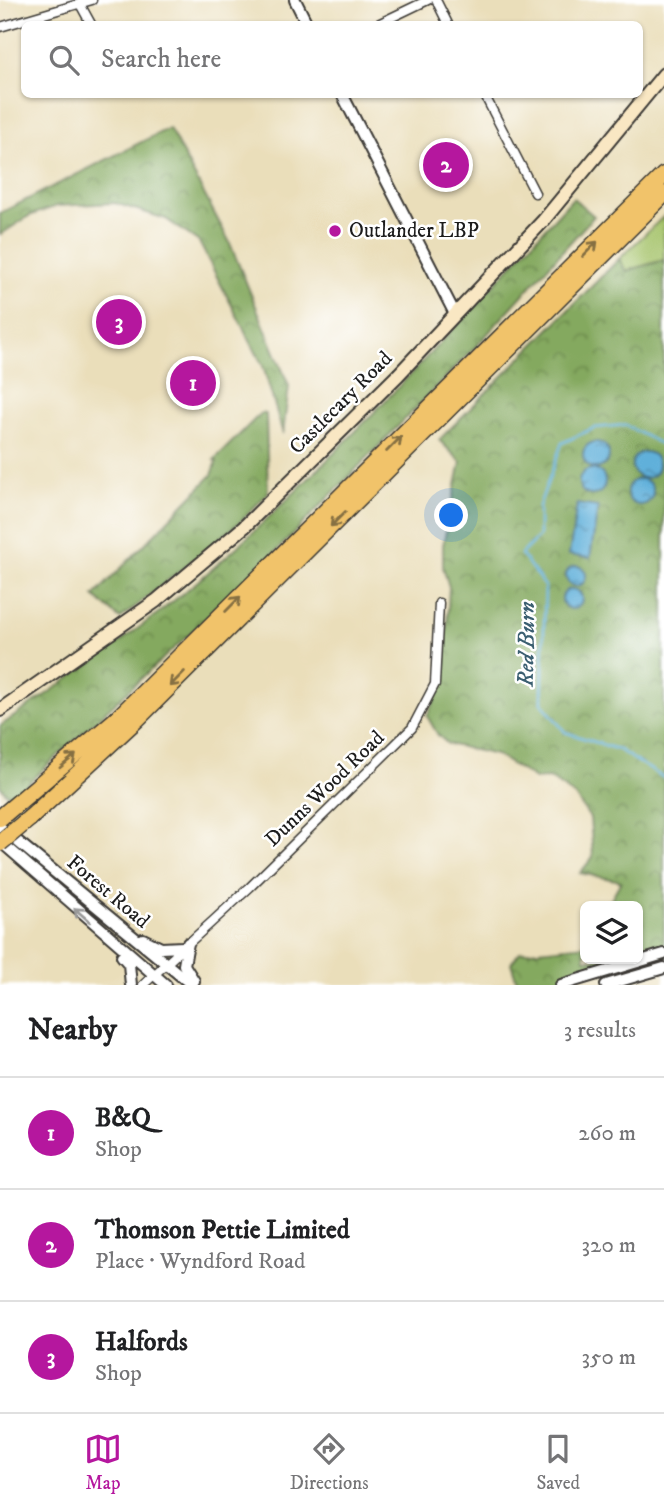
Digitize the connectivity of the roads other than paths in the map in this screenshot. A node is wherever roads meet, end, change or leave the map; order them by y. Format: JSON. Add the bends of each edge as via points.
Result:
{"nodes":[{"id":1,"x":92,"y":0,"type":"edge"},
{"id":2,"x":295,"y":0,"type":"edge"},
{"id":3,"x":428,"y":0,"type":"edge"},
{"id":4,"x":436,"y":0,"type":"edge"},
{"id":5,"x":80,"y":4,"type":"junction"},
{"id":6,"x":89,"y":21,"type":"edge"},
{"id":7,"x":306,"y":21,"type":"edge"},
{"id":8,"x":384,"y":21,"type":"edge"},
{"id":9,"x":446,"y":21,"type":"edge"},
{"id":10,"x":0,"y":27,"type":"edge"},
{"id":11,"x":664,"y":74,"type":"edge"},
{"id":12,"x":344,"y":98,"type":"edge"},
{"id":13,"x":486,"y":98,"type":"edge"},
{"id":14,"x":664,"y":175,"type":"edge"},
{"id":15,"x":536,"y":193,"type":"dead end"},
{"id":16,"x":664,"y":194,"type":"edge"},
{"id":17,"x":455,"y":314,"type":"junction"},
{"id":18,"x":439,"y":603,"type":"dead end"},
{"id":19,"x":0,"y":710,"type":"edge"},
{"id":20,"x":0,"y":818,"type":"edge"},
{"id":21,"x":0,"y":827,"type":"edge"},
{"id":22,"x":0,"y":842,"type":"edge"},
{"id":23,"x":116,"y":923,"type":"junction"},
{"id":24,"x":104,"y":934,"type":"junction"},
{"id":25,"x":185,"y":945,"type":"junction"},
{"id":26,"x":146,"y":948,"type":"junction"},
{"id":27,"x":664,"y":954,"type":"edge"},
{"id":28,"x":165,"y":964,"type":"junction"},
{"id":29,"x":664,"y":968,"type":"edge"},
{"id":30,"x":153,"y":975,"type":"junction"},
{"id":31,"x":131,"y":985,"type":"edge"},
{"id":32,"x":142,"y":985,"type":"edge"},
{"id":33,"x":166,"y":985,"type":"edge"},
{"id":34,"x":172,"y":985,"type":"edge"},
{"id":35,"x":192,"y":985,"type":"edge"},
{"id":36,"x":198,"y":985,"type":"edge"},
{"id":37,"x":561,"y":985,"type":"edge"},
{"id":38,"x":606,"y":985,"type":"edge"}],
"edges":[{"from":1,"to":5,"type":"street"},
{"from":2,"to":7,"type":"street"},
{"from":3,"to":8,"type":"street"},
{"from":4,"to":9,"type":"street"},
{"from":5,"to":6,"type":"street"},
{"from":5,"to":10,"type":"street"},
{"from":11,"to":17,"type":"main road","name":"Castlecary Road","via":[[543,221]]},
{"from":12,"to":17,"type":"street"},
{"from":13,"to":15,"type":"street"},
{"from":20,"to":14,"type":"highway","one_way":true,"via":[[119,717]]},
{"from":16,"to":22,"type":"highway","one_way":true,"bridge":true,"via":[[156,701]]},
{"from":17,"to":19,"type":"main road","name":"Castlecary Road","via":[[244,527],[156,601]]},
{"from":18,"to":25,"type":"street","name":"Dunns Wood Road","via":[[435,684],[412,727]]},
{"from":21,"to":23,"type":"street","name":"Forest Road"},
{"from":24,"to":22,"type":"street","name":"Forest Road","one_way":true},
{"from":23,"to":25,"type":"street","via":[[161,948]]},
{"from":23,"to":26,"type":"street","name":"Forest Road"},
{"from":24,"to":30,"type":"street","name":"Forest Road"},
{"from":24,"to":31,"type":"street","via":[[129,964]]},
{"from":25,"to":28,"type":"street","name":"Dunns Wood Road"},
{"from":25,"to":36,"type":"street","via":[[184,965]]},
{"from":26,"to":28,"type":"street","name":"Forest Road"},
{"from":26,"to":30,"type":"street"},
{"from":27,"to":37,"type":"street"},
{"from":28,"to":30,"type":"street","name":"Dunns Wood Road"},
{"from":28,"to":34,"type":"street"},
{"from":28,"to":35,"type":"street","name":"Forest Road"},
{"from":29,"to":38,"type":"street"},
{"from":30,"to":32,"type":"street","name":"Dunns Wood Road"},
{"from":30,"to":33,"type":"street","name":"Forest Road"}]}
